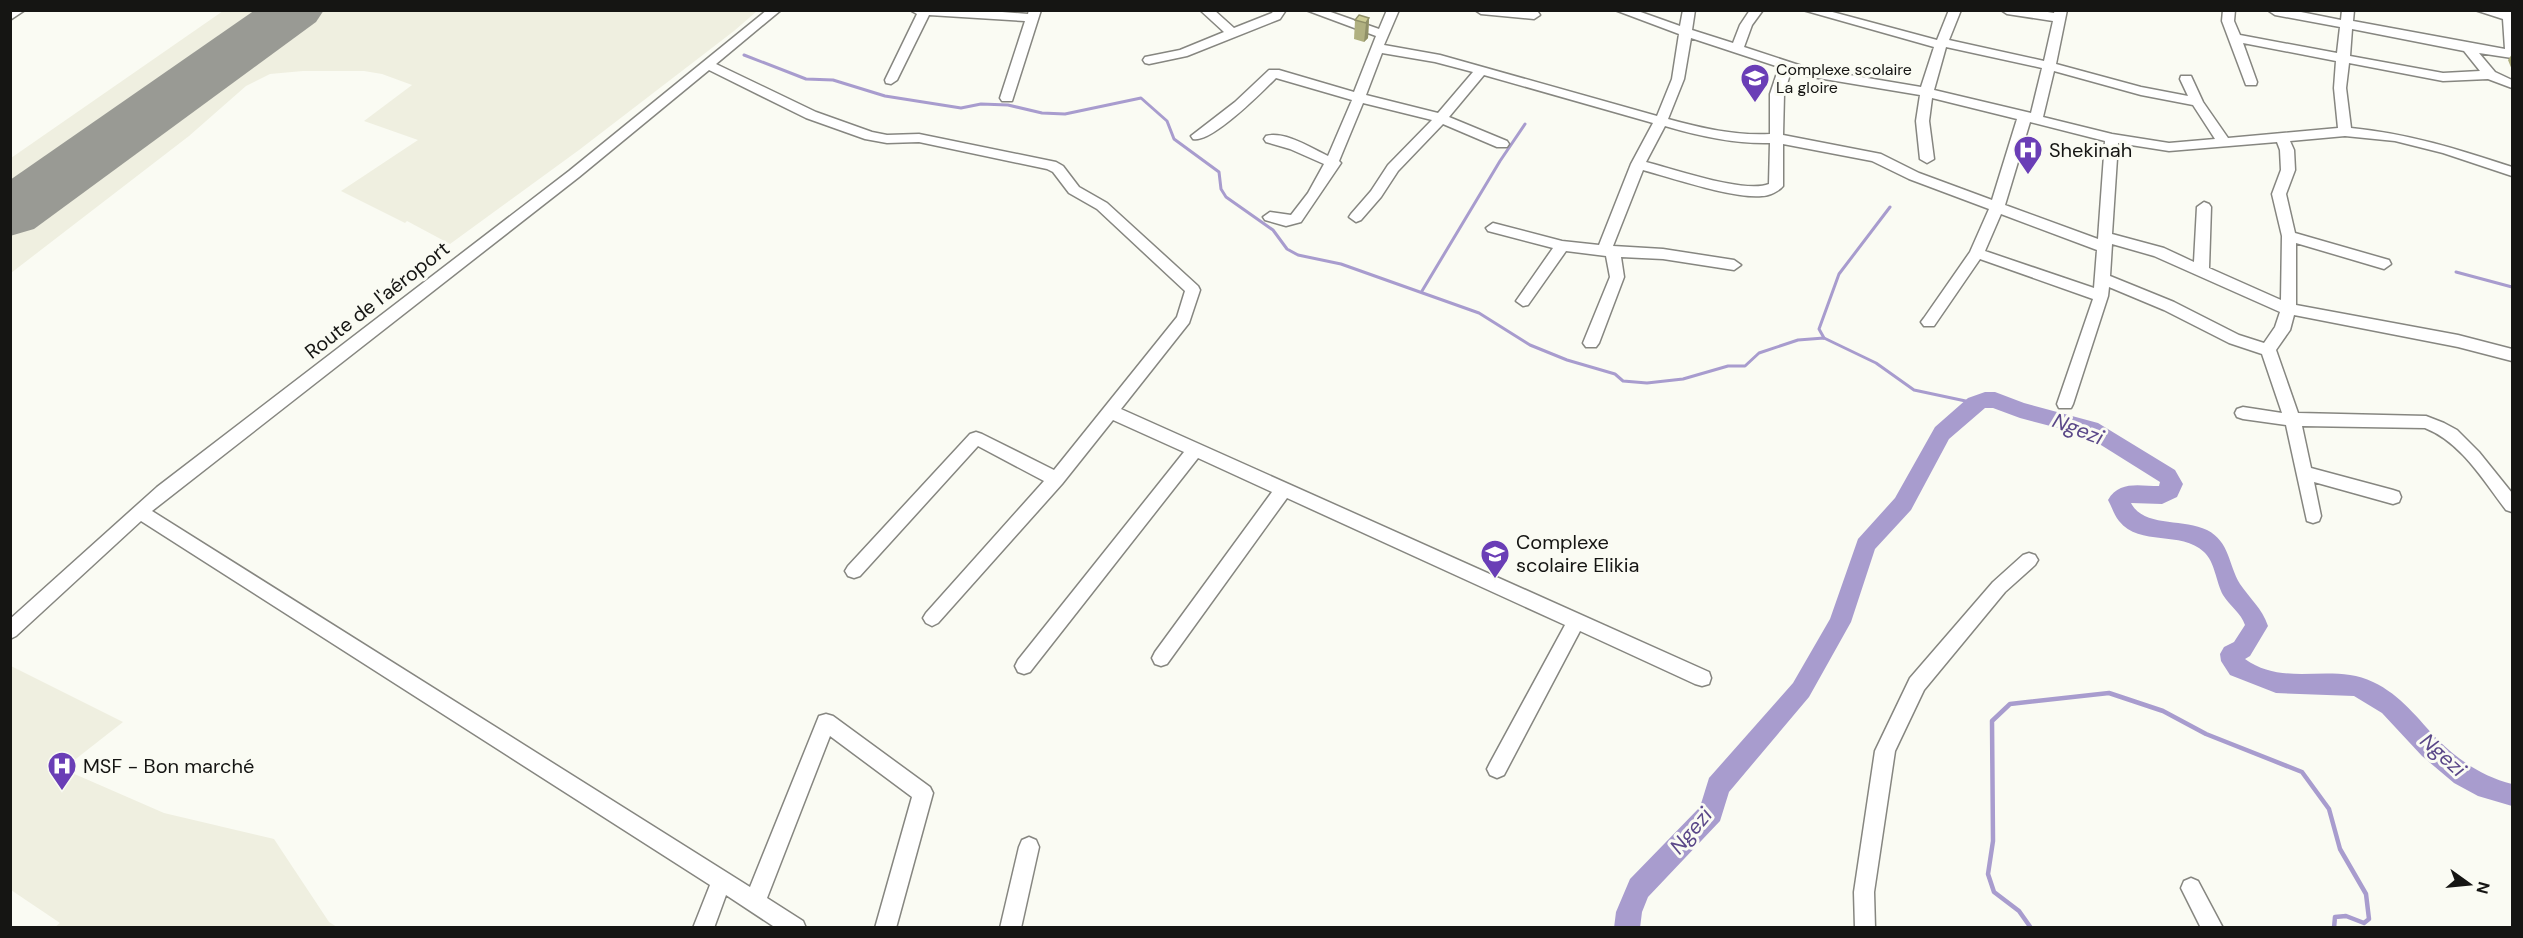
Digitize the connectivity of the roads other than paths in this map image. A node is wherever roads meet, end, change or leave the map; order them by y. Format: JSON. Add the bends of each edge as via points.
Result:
{"nodes":[{"id":1,"x":19,"y":10,"type":"edge"},
{"id":2,"x":775,"y":10,"type":"edge"},
{"id":3,"x":916,"y":10,"type":"edge"},
{"id":4,"x":1206,"y":10,"type":"edge"},
{"id":5,"x":1280,"y":10,"type":"edge"},
{"id":6,"x":1312,"y":10,"type":"edge"},
{"id":7,"x":1393,"y":10,"type":"edge"},
{"id":8,"x":1482,"y":10,"type":"edge"},
{"id":9,"x":1620,"y":10,"type":"edge"},
{"id":10,"x":1689,"y":10,"type":"edge"},
{"id":11,"x":1757,"y":10,"type":"edge"},
{"id":12,"x":1809,"y":10,"type":"edge"},
{"id":13,"x":1955,"y":10,"type":"edge"},
{"id":14,"x":2007,"y":10,"type":"edge"},
{"id":15,"x":2229,"y":10,"type":"edge"},
{"id":16,"x":2481,"y":10,"type":"edge"},
{"id":17,"x":925,"y":11,"type":"edge"},
{"id":18,"x":2275,"y":11,"type":"edge"},
{"id":19,"x":1034,"y":14,"type":"edge"},
{"id":20,"x":2060,"y":14,"type":"edge"},
{"id":21,"x":2510,"y":14,"type":"edge"},
{"id":22,"x":1534,"y":15,"type":"dead end"},
{"id":23,"x":10,"y":16,"type":"edge"},
{"id":24,"x":2347,"y":20,"type":"edge"},
{"id":25,"x":1684,"y":30,"type":"junction"},
{"id":26,"x":1382,"y":33,"type":"junction"},
{"id":27,"x":1233,"y":34,"type":"junction"},
{"id":28,"x":2235,"y":38,"type":"junction"},
{"id":29,"x":1942,"y":44,"type":"junction"},
{"id":30,"x":1377,"y":48,"type":"junction"},
{"id":31,"x":1737,"y":48,"type":"junction"},
{"id":32,"x":2468,"y":48,"type":"junction"},
{"id":33,"x":2501,"y":53,"type":"junction"},
{"id":34,"x":2345,"y":58,"type":"junction"},
{"id":35,"x":1149,"y":60,"type":"dead end"},
{"id":36,"x":708,"y":65,"type":"junction"},
{"id":37,"x":1786,"y":65,"type":"junction"},
{"id":38,"x":2048,"y":66,"type":"junction"},
{"id":39,"x":1480,"y":71,"type":"junction"},
{"id":40,"x":2490,"y":75,"type":"junction"},
{"id":41,"x":891,"y":80,"type":"dead end"},
{"id":42,"x":2186,"y":80,"type":"dead end"},
{"id":43,"x":2251,"y":82,"type":"dead end"},
{"id":44,"x":2512,"y":82,"type":"edge"},
{"id":45,"x":1925,"y":92,"type":"junction"},
{"id":46,"x":1007,"y":98,"type":"dead end"},
{"id":47,"x":1360,"y":98,"type":"junction"},
{"id":48,"x":2197,"y":102,"type":"junction"},
{"id":49,"x":2030,"y":116,"type":"junction"},
{"id":50,"x":1440,"y":118,"type":"junction"},
{"id":51,"x":1661,"y":121,"type":"junction"},
{"id":52,"x":2344,"y":132,"type":"junction"},
{"id":53,"x":1198,"y":136,"type":"dead end"},
{"id":54,"x":2281,"y":136,"type":"junction"},
{"id":55,"x":1775,"y":138,"type":"junction"},
{"id":56,"x":2112,"y":138,"type":"junction"},
{"id":57,"x":1271,"y":139,"type":"dead end"},
{"id":58,"x":2225,"y":143,"type":"junction"},
{"id":59,"x":1502,"y":144,"type":"dead end"},
{"id":60,"x":1927,"y":159,"type":"dead end"},
{"id":61,"x":1334,"y":163,"type":"junction"},
{"id":62,"x":1638,"y":164,"type":"junction"},
{"id":63,"x":2512,"y":172,"type":"edge"},
{"id":64,"x":1997,"y":207,"type":"junction"},
{"id":65,"x":2204,"y":207,"type":"dead end"},
{"id":66,"x":1270,"y":217,"type":"dead end"},
{"id":67,"x":1356,"y":217,"type":"dead end"},
{"id":68,"x":1493,"y":228,"type":"dead end"},
{"id":69,"x":2289,"y":237,"type":"junction"},
{"id":70,"x":2105,"y":242,"type":"junction"},
{"id":71,"x":1562,"y":246,"type":"junction"},
{"id":72,"x":1608,"y":251,"type":"junction"},
{"id":73,"x":1977,"y":253,"type":"junction"},
{"id":74,"x":2384,"y":264,"type":"dead end"},
{"id":75,"x":1734,"y":265,"type":"dead end"},
{"id":76,"x":2201,"y":272,"type":"junction"},
{"id":77,"x":2104,"y":279,"type":"junction"},
{"id":78,"x":2101,"y":296,"type":"junction"},
{"id":79,"x":1523,"y":301,"type":"dead end"},
{"id":80,"x":2288,"y":309,"type":"junction"},
{"id":81,"x":1929,"y":322,"type":"dead end"},
{"id":82,"x":1591,"y":343,"type":"dead end"},
{"id":83,"x":2268,"y":350,"type":"junction"},
{"id":84,"x":2512,"y":355,"type":"edge"},
{"id":85,"x":2065,"y":404,"type":"dead end"},
{"id":86,"x":1111,"y":412,"type":"junction"},
{"id":87,"x":2243,"y":414,"type":"dead end"},
{"id":88,"x":2292,"y":418,"type":"junction"},
{"id":89,"x":1196,"y":450,"type":"junction"},
{"id":90,"x":2303,"y":472,"type":"junction"},
{"id":91,"x":1056,"y":479,"type":"junction"},
{"id":92,"x":1284,"y":489,"type":"junction"},
{"id":93,"x":2393,"y":497,"type":"dead end"},
{"id":94,"x":2512,"y":505,"type":"edge"},
{"id":95,"x":140,"y":512,"type":"junction"},
{"id":96,"x":2313,"y":516,"type":"dead end"},
{"id":97,"x":2029,"y":560,"type":"dead end"},
{"id":98,"x":854,"y":571,"type":"dead end"},
{"id":99,"x":932,"y":618,"type":"dead end"},
{"id":100,"x":1575,"y":621,"type":"junction"},
{"id":101,"x":10,"y":631,"type":"edge"},
{"id":102,"x":1161,"y":658,"type":"dead end"},
{"id":103,"x":1024,"y":666,"type":"dead end"},
{"id":104,"x":1702,"y":678,"type":"dead end"},
{"id":105,"x":1497,"y":769,"type":"dead end"},
{"id":106,"x":1029,"y":847,"type":"dead end"},
{"id":107,"x":722,"y":880,"type":"junction"},
{"id":108,"x":2191,"y":888,"type":"dead end"},
{"id":109,"x":755,"y":901,"type":"junction"},
{"id":110,"x":703,"y":927,"type":"edge"},
{"id":111,"x":796,"y":927,"type":"edge"},
{"id":112,"x":885,"y":927,"type":"edge"},
{"id":113,"x":1010,"y":927,"type":"edge"},
{"id":114,"x":1865,"y":927,"type":"edge"},
{"id":115,"x":2213,"y":927,"type":"edge"}],
"edges":[{"from":1,"to":23,"type":"street"},
{"from":2,"to":36,"type":"street","name":"Route de l'aéroport"},
{"from":3,"to":17,"type":"street"},
{"from":4,"to":27,"type":"street"},
{"from":5,"to":27,"type":"street","via":[[1276,16]]},
{"from":6,"to":26,"type":"street","via":[[1369,32]]},
{"from":7,"to":26,"type":"street"},
{"from":8,"to":22,"type":"street"},
{"from":9,"to":25,"type":"street"},
{"from":10,"to":25,"type":"street"},
{"from":11,"to":31,"type":"street"},
{"from":12,"to":29,"type":"street"},
{"from":13,"to":29,"type":"street"},
{"from":14,"to":20,"type":"street"},
{"from":15,"to":28,"type":"street","via":[[2228,21]]},
{"from":16,"to":21,"type":"street"},
{"from":17,"to":19,"type":"street"},
{"from":17,"to":41,"type":"street"},
{"from":18,"to":24,"type":"street"},
{"from":19,"to":46,"type":"street"},
{"from":20,"to":38,"type":"street","via":[[2058,38]]},
{"from":21,"to":33,"type":"street","via":[[2512,54]]},
{"from":24,"to":32,"type":"street"},
{"from":24,"to":34,"type":"street"},
{"from":25,"to":31,"type":"street"},
{"from":25,"to":51,"type":"street","via":[[1678,79]]},
{"from":26,"to":30,"type":"street"},
{"from":27,"to":35,"type":"street","via":[[1183,53]]},
{"from":28,"to":34,"type":"street"},
{"from":28,"to":43,"type":"street"},
{"from":29,"to":38,"type":"street"},
{"from":29,"to":45,"type":"street"},
{"from":30,"to":39,"type":"street","via":[[1436,58]]},
{"from":30,"to":47,"type":"street"},
{"from":31,"to":37,"type":"street"},
{"from":32,"to":33,"type":"street"},
{"from":32,"to":40,"type":"street"},
{"from":33,"to":44,"type":"street"},
{"from":34,"to":40,"type":"street","via":[[2444,78]]},
{"from":34,"to":52,"type":"street","via":[[2340,88]]},
{"from":36,"to":86,"type":"street","via":[[811,115],[870,136],[919,138],[1039,162],[1058,169],[1074,190],[1102,206],[1192,290],[1184,319]]},
{"from":36,"to":95,"type":"street","name":"Route de l'aéroport"},
{"from":37,"to":45,"type":"street"},
{"from":37,"to":55,"type":"street","via":[[1777,94]]},
{"from":38,"to":48,"type":"street","via":[[2136,91]]},
{"from":38,"to":49,"type":"street"},
{"from":39,"to":50,"type":"street"},
{"from":39,"to":51,"type":"street"},
{"from":40,"to":44,"type":"street"},
{"from":42,"to":48,"type":"street"},
{"from":45,"to":49,"type":"street"},
{"from":45,"to":60,"type":"street","via":[[1923,144]]},
{"from":47,"to":50,"type":"street"},
{"from":47,"to":53,"type":"street","via":[[1274,73]]},
{"from":47,"to":61,"type":"street"},
{"from":48,"to":58,"type":"street"},
{"from":49,"to":56,"type":"street"},
{"from":49,"to":64,"type":"street"},
{"from":50,"to":59,"type":"street"},
{"from":50,"to":67,"type":"street","via":[[1393,168]]},
{"from":51,"to":55,"type":"street","via":[[1700,132]]},
{"from":51,"to":62,"type":"street"},
{"from":52,"to":54,"type":"street"},
{"from":52,"to":63,"type":"street","via":[[2395,137]]},
{"from":54,"to":58,"type":"street"},
{"from":54,"to":69,"type":"street","via":[[2287,150],[2288,170],[2279,194]]},
{"from":55,"to":62,"type":"street","via":[[1776,186],[1762,192],[1729,188]]},
{"from":55,"to":64,"type":"street","via":[[1876,157],[1914,176]]},
{"from":56,"to":58,"type":"street","via":[[2169,147]]},
{"from":56,"to":70,"type":"street"},
{"from":57,"to":61,"type":"street"},
{"from":61,"to":66,"type":"street","via":[[1316,195],[1296,219]]},
{"from":62,"to":72,"type":"street"},
{"from":64,"to":70,"type":"street"},
{"from":64,"to":73,"type":"street"},
{"from":65,"to":76,"type":"street"},
{"from":68,"to":71,"type":"street"},
{"from":69,"to":74,"type":"street"},
{"from":69,"to":80,"type":"street"},
{"from":70,"to":76,"type":"street","via":[[2159,252]]},
{"from":70,"to":77,"type":"street"},
{"from":71,"to":72,"type":"street"},
{"from":71,"to":79,"type":"street"},
{"from":72,"to":75,"type":"street","via":[[1663,254]]},
{"from":72,"to":82,"type":"street","via":[[1617,278]]},
{"from":73,"to":78,"type":"street"},
{"from":73,"to":81,"type":"street"},
{"from":76,"to":80,"type":"street"},
{"from":77,"to":78,"type":"street"},
{"from":77,"to":83,"type":"street","via":[[2234,339]]},
{"from":78,"to":85,"type":"street"},
{"from":80,"to":83,"type":"street","via":[[2282,330]]},
{"from":80,"to":84,"type":"street"},
{"from":83,"to":88,"type":"street"},
{"from":86,"to":89,"type":"street"},
{"from":86,"to":91,"type":"street"},
{"from":87,"to":88,"type":"street"},
{"from":88,"to":90,"type":"street"},
{"from":88,"to":94,"type":"street","via":[[2439,425],[2456,437]]},
{"from":89,"to":92,"type":"street"},
{"from":89,"to":103,"type":"street"},
{"from":90,"to":93,"type":"street"},
{"from":90,"to":96,"type":"street"},
{"from":91,"to":98,"type":"street","via":[[976,438]]},
{"from":91,"to":99,"type":"street"},
{"from":92,"to":100,"type":"street"},
{"from":92,"to":102,"type":"street"},
{"from":95,"to":101,"type":"street","name":"Route de l'aéroport"},
{"from":95,"to":107,"type":"street"},
{"from":97,"to":114,"type":"street","via":[[1999,587],[1917,684],[1885,751],[1864,892]]},
{"from":100,"to":104,"type":"street"},
{"from":100,"to":105,"type":"street"},
{"from":106,"to":113,"type":"street"},
{"from":107,"to":109,"type":"street"},
{"from":107,"to":110,"type":"street"},
{"from":108,"to":115,"type":"street"},
{"from":109,"to":111,"type":"street"},
{"from":109,"to":112,"type":"street","via":[[826,722],[923,793]]}]}
